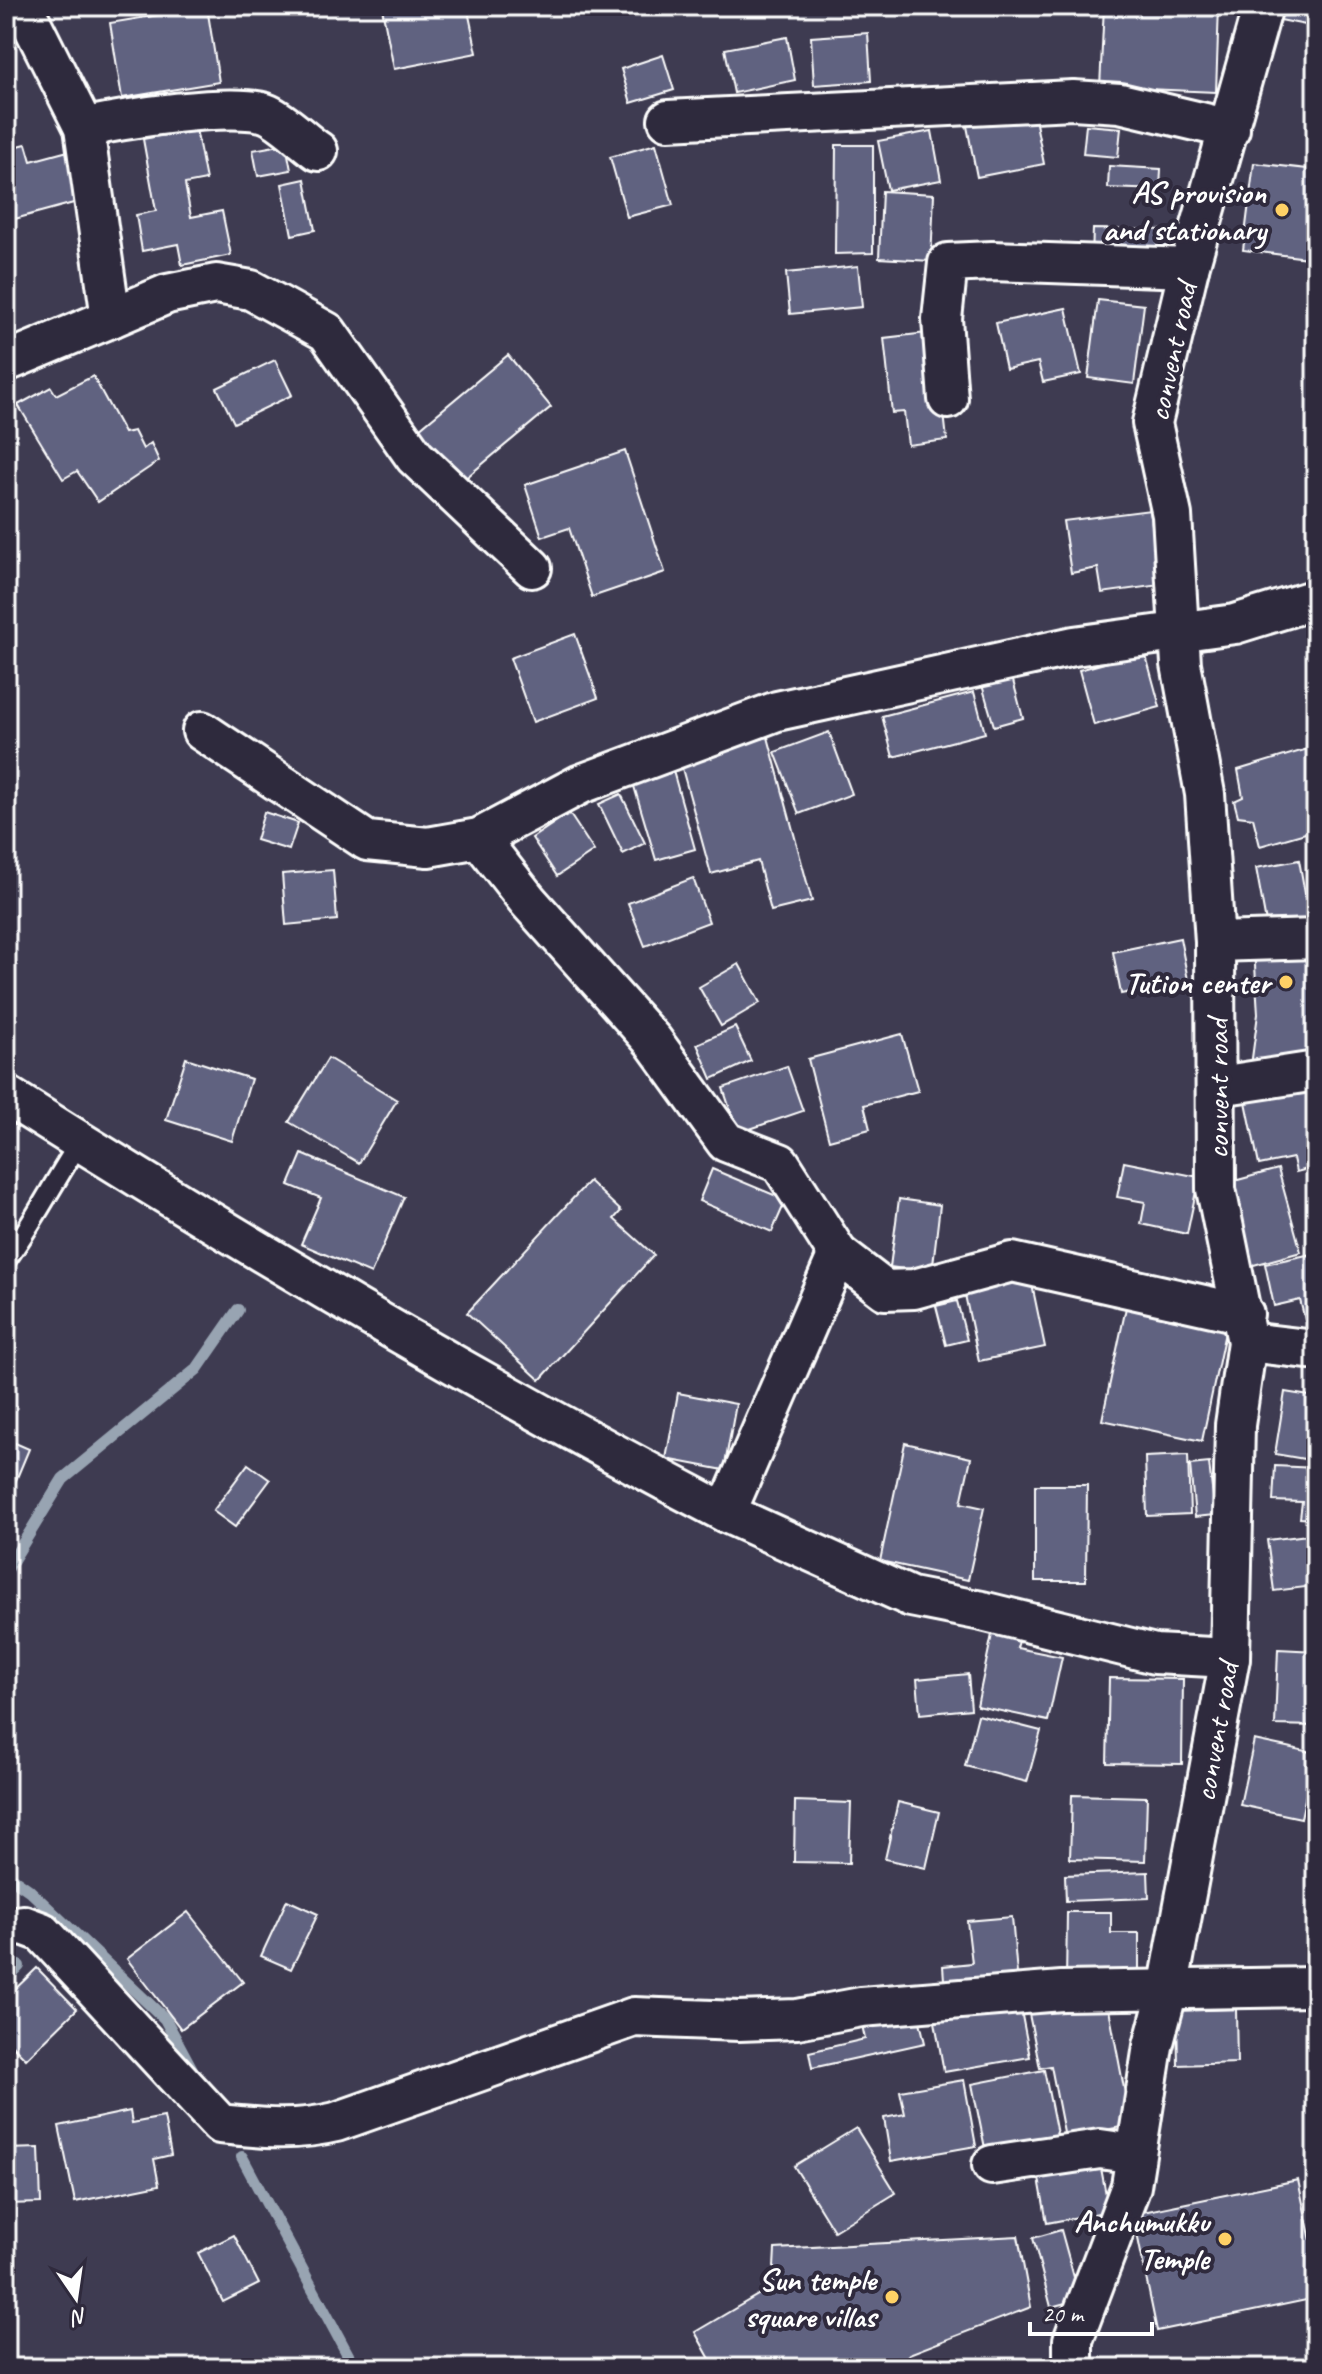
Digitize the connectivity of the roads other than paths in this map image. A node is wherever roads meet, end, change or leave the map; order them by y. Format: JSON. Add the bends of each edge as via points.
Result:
{"nodes":[{"id":1,"x":23,"y":6,"type":"edge"},
{"id":2,"x":1263,"y":6,"type":"edge"},
{"id":3,"x":668,"y":120,"type":"dead end"},
{"id":4,"x":84,"y":128,"type":"junction"},
{"id":5,"x":1230,"y":129,"type":"junction"},
{"id":6,"x":318,"y":151,"type":"dead end"},
{"id":7,"x":1189,"y":268,"type":"junction"},
{"id":8,"x":111,"y":318,"type":"junction"},
{"id":9,"x":6,"y":362,"type":"edge"},
{"id":10,"x":948,"y":399,"type":"dead end"},
{"id":11,"x":532,"y":568,"type":"dead end"},
{"id":12,"x":1316,"y":599,"type":"edge"},
{"id":13,"x":1180,"y":633,"type":"junction"},
{"id":14,"x":202,"y":731,"type":"dead end"},
{"id":15,"x":479,"y":838,"type":"junction"},
{"id":16,"x":1316,"y":939,"type":"edge"},
{"id":17,"x":1215,"y":942,"type":"junction"},
{"id":18,"x":1316,"y":1071,"type":"edge"},
{"id":19,"x":1219,"y":1086,"type":"junction"},
{"id":20,"x":6,"y":1095,"type":"edge"},
{"id":21,"x":80,"y":1142,"type":"junction"},
{"id":22,"x":838,"y":1254,"type":"junction"},
{"id":23,"x":6,"y":1260,"type":"edge"},
{"id":24,"x":1246,"y":1328,"type":"junction"},
{"id":25,"x":1316,"y":1350,"type":"edge"},
{"id":26,"x":726,"y":1513,"type":"junction"},
{"id":27,"x":1230,"y":1658,"type":"junction"},
{"id":28,"x":6,"y":1927,"type":"edge"},
{"id":29,"x":1168,"y":1990,"type":"junction"},
{"id":30,"x":1310,"y":1997,"type":"edge"},
{"id":31,"x":1135,"y":2154,"type":"junction"},
{"id":32,"x":992,"y":2165,"type":"dead end"},
{"id":33,"x":1073,"y":2368,"type":"edge"}],
"edges":[{"from":1,"to":4,"type":"street"},
{"from":2,"to":5,"type":"street","name":"convent road"},
{"from":3,"to":5,"type":"street","via":[[1073,100],[1120,103]]},
{"from":4,"to":6,"type":"street","via":[[119,119],[215,111],[267,113]]},
{"from":4,"to":8,"type":"street"},
{"from":5,"to":7,"type":"street","name":"convent road"},
{"from":7,"to":10,"type":"street","via":[[948,263],[942,319]]},
{"from":7,"to":13,"type":"street","name":"convent road","via":[[1152,423],[1172,515]]},
{"from":8,"to":9,"type":"street"},
{"from":8,"to":11,"type":"street","via":[[167,294],[216,284],[251,290],[327,332],[415,457]]},
{"from":12,"to":13,"type":"street","via":[[1235,624]]},
{"from":13,"to":15,"type":"street","via":[[1074,646],[777,711],[581,784]]},
{"from":13,"to":17,"type":"street","name":"convent road","via":[[1205,794]]},
{"from":14,"to":15,"type":"street","via":[[367,841],[428,847]]},
{"from":15,"to":22,"type":"street","via":[[653,1041],[726,1142],[780,1163]]},
{"from":16,"to":17,"type":"street"},
{"from":17,"to":19,"type":"street","name":"convent road"},
{"from":18,"to":19,"type":"street"},
{"from":19,"to":24,"type":"street","name":"convent road","via":[[1216,1189]]},
{"from":20,"to":21,"type":"street"},
{"from":21,"to":23,"type":"lane"},
{"from":21,"to":26,"type":"street","via":[[606,1450]]},
{"from":22,"to":24,"type":"street","via":[[885,1290],[914,1289],[1012,1262]]},
{"from":22,"to":26,"type":"street"},
{"from":24,"to":25,"type":"street"},
{"from":24,"to":27,"type":"street","name":"convent road","via":[[1235,1425]]},
{"from":26,"to":27,"type":"street","via":[[911,1597],[1155,1654]]},
{"from":27,"to":29,"type":"street","name":"convent road"},
{"from":28,"to":29,"type":"street","via":[[23,1925],[42,1932],[220,2124],[271,2130],[336,2122],[634,2017],[797,2019],[861,2007],[1062,1991]]},
{"from":29,"to":30,"type":"street"},
{"from":29,"to":31,"type":"street","name":"convent road"},
{"from":31,"to":32,"type":"street","via":[[1100,2149]]},
{"from":31,"to":33,"type":"street","name":"convent road","via":[[1131,2186],[1073,2340]]}]}
